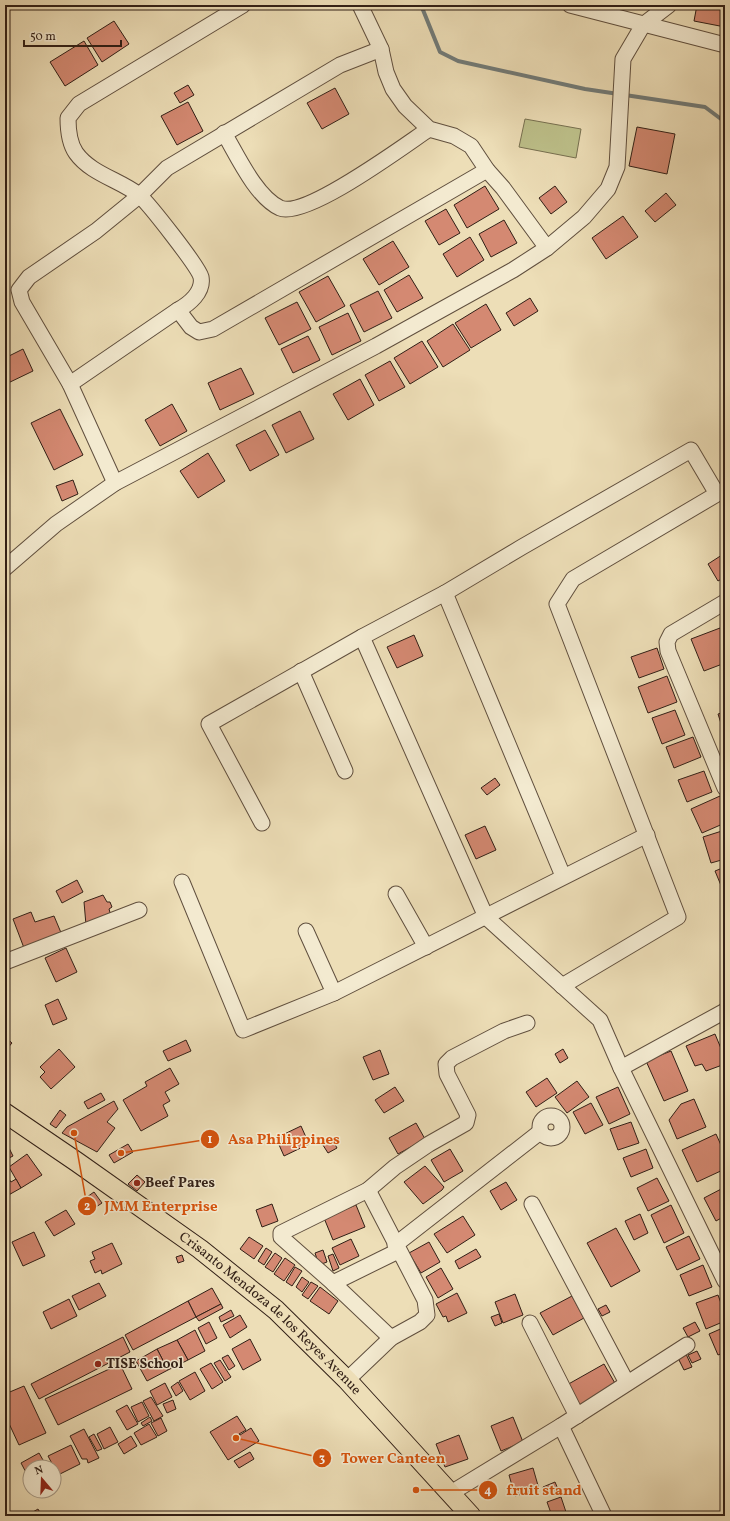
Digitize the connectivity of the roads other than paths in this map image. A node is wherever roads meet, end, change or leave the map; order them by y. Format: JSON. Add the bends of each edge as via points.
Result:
{"nodes":[{"id":1,"x":243,"y":5,"type":"edge"},
{"id":2,"x":360,"y":5,"type":"edge"},
{"id":3,"x":570,"y":5,"type":"edge"},
{"id":4,"x":669,"y":5,"type":"edge"},
{"id":5,"x":643,"y":25,"type":"junction"},
{"id":6,"x":725,"y":45,"type":"edge"},
{"id":7,"x":381,"y":49,"type":"junction"},
{"id":8,"x":429,"y":129,"type":"junction"},
{"id":9,"x":224,"y":133,"type":"junction"},
{"id":10,"x":487,"y":170,"type":"junction"},
{"id":11,"x":139,"y":196,"type":"junction"},
{"id":12,"x":547,"y":248,"type":"junction"},
{"id":13,"x":178,"y":310,"type":"junction"},
{"id":14,"x":70,"y":384,"type":"junction"},
{"id":15,"x":115,"y":484,"type":"junction"},
{"id":16,"x":5,"y":568,"type":"edge"},
{"id":17,"x":445,"y":593,"type":"junction"},
{"id":18,"x":725,"y":602,"type":"edge"},
{"id":19,"x":362,"y":637,"type":"junction"},
{"id":20,"x":301,"y":672,"type":"junction"},
{"id":21,"x":345,"y":771,"type":"dead end"},
{"id":22,"x":725,"y":788,"type":"edge"},
{"id":23,"x":262,"y":823,"type":"dead end"},
{"id":24,"x":648,"y":835,"type":"junction"},
{"id":25,"x":563,"y":876,"type":"junction"},
{"id":26,"x":182,"y":882,"type":"dead end"},
{"id":27,"x":396,"y":894,"type":"dead end"},
{"id":28,"x":139,"y":910,"type":"dead end"},
{"id":29,"x":486,"y":917,"type":"junction"},
{"id":30,"x":306,"y":931,"type":"dead end"},
{"id":31,"x":426,"y":947,"type":"junction"},
{"id":32,"x":5,"y":962,"type":"edge"},
{"id":33,"x":562,"y":986,"type":"junction"},
{"id":34,"x":334,"y":993,"type":"junction"},
{"id":35,"x":725,"y":1012,"type":"edge"},
{"id":36,"x":527,"y":1023,"type":"dead end"},
{"id":37,"x":621,"y":1068,"type":"junction"},
{"id":38,"x":5,"y":1113,"type":"edge"},
{"id":39,"x":540,"y":1132,"type":"dead end"},
{"id":40,"x":368,"y":1190,"type":"junction"},
{"id":41,"x":532,"y":1204,"type":"dead end"},
{"id":42,"x":397,"y":1248,"type":"junction"},
{"id":43,"x":725,"y":1282,"type":"edge"},
{"id":44,"x":333,"y":1283,"type":"junction"},
{"id":45,"x":530,"y":1323,"type":"dead end"},
{"id":46,"x":391,"y":1338,"type":"junction"},
{"id":47,"x":687,"y":1346,"type":"dead end"},
{"id":48,"x":347,"y":1380,"type":"junction"},
{"id":49,"x":627,"y":1383,"type":"junction"},
{"id":50,"x":577,"y":1416,"type":"junction"},
{"id":51,"x":561,"y":1426,"type":"junction"},
{"id":52,"x":451,"y":1493,"type":"junction"},
{"id":53,"x":471,"y":1516,"type":"edge"},
{"id":54,"x":604,"y":1516,"type":"edge"}],
"edges":[{"from":1,"to":11,"type":"street","via":[[79,104],[68,118],[68,132],[76,153],[99,172]]},
{"from":2,"to":7,"type":"street"},
{"from":3,"to":5,"type":"street"},
{"from":4,"to":5,"type":"street"},
{"from":5,"to":6,"type":"street"},
{"from":5,"to":12,"type":"street","via":[[623,59],[617,167],[608,189],[584,217]]},
{"from":7,"to":8,"type":"street","via":[[393,89],[405,106]]},
{"from":7,"to":9,"type":"street","via":[[340,65]]},
{"from":8,"to":9,"type":"street","via":[[362,175],[314,202],[297,208],[282,209],[269,201],[254,183]]},
{"from":8,"to":10,"type":"street","via":[[454,136],[471,146]]},
{"from":9,"to":11,"type":"street","via":[[167,168]]},
{"from":10,"to":12,"type":"street","via":[[504,188]]},
{"from":10,"to":13,"type":"street","via":[[213,329],[199,332]]},
{"from":11,"to":13,"type":"street","via":[[193,261],[201,278],[198,291],[190,303]]},
{"from":11,"to":14,"type":"street","via":[[96,231],[29,277],[18,290],[22,302]]},
{"from":12,"to":15,"type":"street","via":[[376,346]]},
{"from":13,"to":14,"type":"street"},
{"from":14,"to":15,"type":"street"},
{"from":15,"to":16,"type":"street","via":[[56,524]]},
{"from":17,"to":19,"type":"street"},
{"from":17,"to":24,"type":"street","via":[[691,450],[717,494],[573,579],[557,604]]},
{"from":17,"to":25,"type":"street"},
{"from":18,"to":22,"type":"street","via":[[671,634],[667,642],[668,651]]},
{"from":19,"to":20,"type":"street"},
{"from":19,"to":29,"type":"street"},
{"from":20,"to":21,"type":"street"},
{"from":20,"to":23,"type":"street","via":[[209,724]]},
{"from":24,"to":25,"type":"street"},
{"from":24,"to":33,"type":"street","via":[[678,917]]},
{"from":25,"to":29,"type":"street"},
{"from":26,"to":34,"type":"street","via":[[243,1030]]},
{"from":27,"to":31,"type":"street"},
{"from":28,"to":32,"type":"street"},
{"from":29,"to":31,"type":"street"},
{"from":29,"to":33,"type":"street"},
{"from":30,"to":34,"type":"street"},
{"from":31,"to":34,"type":"street"},
{"from":33,"to":37,"type":"street","via":[[600,1020]]},
{"from":35,"to":37,"type":"street"},
{"from":36,"to":40,"type":"street","via":[[504,1031],[452,1058],[446,1064],[447,1074],[468,1115],[466,1123],[395,1167]]},
{"from":37,"to":43,"type":"street"},
{"from":38,"to":48,"type":"main road","name":"Crisanto Mendoza de los Reyes Avenue","via":[[200,1249],[276,1310]]},
{"from":39,"to":42,"type":"street"},
{"from":40,"to":42,"type":"street"},
{"from":40,"to":44,"type":"street","via":[[280,1233],[281,1237]]},
{"from":41,"to":49,"type":"street"},
{"from":42,"to":44,"type":"street"},
{"from":42,"to":46,"type":"street","via":[[425,1300],[427,1315],[420,1322]]},
{"from":44,"to":46,"type":"street"},
{"from":45,"to":50,"type":"street"},
{"from":46,"to":48,"type":"street"},
{"from":47,"to":49,"type":"street"},
{"from":48,"to":52,"type":"main road","name":"Crisanto Mendoza de los Reyes Avenue"},
{"from":49,"to":50,"type":"street"},
{"from":50,"to":51,"type":"street"},
{"from":51,"to":52,"type":"street"},
{"from":51,"to":54,"type":"street"},
{"from":52,"to":53,"type":"main road","name":"Crisanto Mendoza de los Reyes Avenue"}]}
